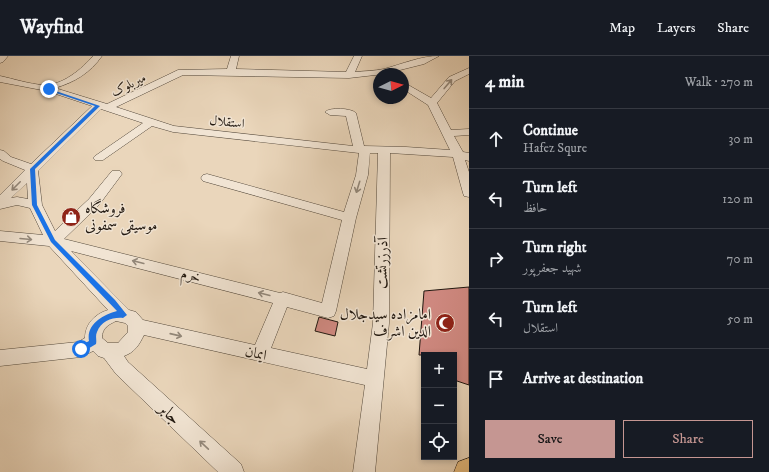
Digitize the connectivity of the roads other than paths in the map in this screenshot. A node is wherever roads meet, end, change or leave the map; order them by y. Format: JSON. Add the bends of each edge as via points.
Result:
{"nodes":[{"id":1,"x":4,"y":56,"type":"edge"},
{"id":2,"x":98,"y":56,"type":"edge"},
{"id":3,"x":236,"y":56,"type":"edge"},
{"id":4,"x":358,"y":56,"type":"edge"},
{"id":5,"x":435,"y":56,"type":"edge"},
{"id":6,"x":0,"y":60,"type":"edge"},
{"id":7,"x":400,"y":68,"type":"edge"},
{"id":8,"x":469,"y":71,"type":"edge"},
{"id":9,"x":231,"y":72,"type":"junction"},
{"id":10,"x":373,"y":74,"type":"edge"},
{"id":11,"x":349,"y":75,"type":"junction"},
{"id":12,"x":0,"y":79,"type":"edge"},
{"id":13,"x":44,"y":88,"type":"junction"},
{"id":14,"x":409,"y":89,"type":"edge"},
{"id":15,"x":432,"y":103,"type":"junction"},
{"id":16,"x":102,"y":107,"type":"junction"},
{"id":17,"x":330,"y":112,"type":"dead end"},
{"id":18,"x":152,"y":122,"type":"junction"},
{"id":19,"x":469,"y":132,"type":"edge"},
{"id":20,"x":448,"y":133,"type":"junction"},
{"id":21,"x":362,"y":149,"type":"junction"},
{"id":22,"x":384,"y":149,"type":"junction"},
{"id":23,"x":0,"y":153,"type":"edge"},
{"id":24,"x":464,"y":155,"type":"edge"},
{"id":25,"x":99,"y":158,"type":"dead end"},
{"id":26,"x":32,"y":169,"type":"junction"},
{"id":27,"x":116,"y":174,"type":"dead end"},
{"id":28,"x":207,"y":178,"type":"dead end"},
{"id":29,"x":469,"y":193,"type":"edge"},
{"id":30,"x":0,"y":202,"type":"edge"},
{"id":31,"x":0,"y":205,"type":"edge"},
{"id":32,"x":34,"y":205,"type":"junction"},
{"id":33,"x":349,"y":218,"type":"junction"},
{"id":34,"x":0,"y":236,"type":"edge"},
{"id":35,"x":53,"y":241,"type":"junction"},
{"id":36,"x":283,"y":298,"type":"junction"},
{"id":37,"x":123,"y":315,"type":"junction"},
{"id":38,"x":138,"y":326,"type":"junction"},
{"id":39,"x":102,"y":347,"type":"junction"},
{"id":40,"x":260,"y":354,"type":"junction"},
{"id":41,"x":0,"y":358,"type":"edge"},
{"id":42,"x":374,"y":379,"type":"junction"},
{"id":43,"x":233,"y":472,"type":"edge"},
{"id":44,"x":364,"y":472,"type":"edge"}],
"edges":[{"from":1,"to":6,"type":"street"},
{"from":2,"to":13,"type":"street","via":[[89,67],[71,80]]},
{"from":3,"to":9,"type":"street"},
{"from":4,"to":11,"type":"street"},
{"from":5,"to":7,"type":"street","name":"میربلوک"},
{"from":15,"to":8,"type":"street","one_way":true,"via":[[452,79]]},
{"from":9,"to":11,"type":"street","name":"میربلوک"},
{"from":9,"to":16,"type":"street","name":"میربلوک","via":[[181,72]]},
{"from":10,"to":11,"type":"street","name":"میربلوک"},
{"from":12,"to":13,"type":"street","name":"استقلال"},
{"from":13,"to":16,"type":"street","name":"استقلال"},
{"from":14,"to":15,"type":"street"},
{"from":15,"to":20,"type":"street"},
{"from":16,"to":18,"type":"street","name":"استقلال"},
{"from":16,"to":26,"type":"street","name":"میربلوک"},
{"from":17,"to":21,"type":"street","via":[[351,113]]},
{"from":18,"to":21,"type":"street","name":"استقلال","via":[[173,129]]},
{"from":18,"to":25,"type":"street"},
{"from":19,"to":20,"type":"street"},
{"from":20,"to":24,"type":"street"},
{"from":21,"to":22,"type":"street","name":"استقلال"},
{"from":21,"to":33,"type":"street","one_way":true,"via":[[362,175]]},
{"from":22,"to":24,"type":"street","name":"استقلال"},
{"from":22,"to":42,"type":"street","name":"آذرزرتشت","via":[[381,323]]},
{"from":23,"to":26,"type":"street","via":[[7,159]]},
{"from":24,"to":29,"type":"street"},
{"from":26,"to":30,"type":"street","name":"میربلوک","one_way":true},
{"from":26,"to":32,"type":"street"},
{"from":27,"to":35,"type":"street","via":[[94,202]]},
{"from":28,"to":33,"type":"street"},
{"from":31,"to":32,"type":"street","via":[[17,201]]},
{"from":32,"to":35,"type":"street"},
{"from":33,"to":36,"type":"street","name":"خرم","via":[[328,311]]},
{"from":34,"to":35,"type":"street","name":"خرم","one_way":true},
{"from":36,"to":35,"type":"street","name":"خرم","one_way":true},
{"from":35,"to":37,"type":"street"},
{"from":36,"to":40,"type":"street"},
{"from":37,"to":38,"type":"street","via":[[135,321]]},
{"from":37,"to":39,"type":"street","via":[[116,314],[102,320],[94,330],[92,336]]},
{"from":38,"to":39,"type":"street","via":[[138,332],[131,344],[124,349]]},
{"from":38,"to":40,"type":"street","name":"ایمان","one_way":true},
{"from":39,"to":41,"type":"street"},
{"from":43,"to":39,"type":"street","name":"جابر","one_way":true},
{"from":40,"to":42,"type":"street","name":"ایمان"},
{"from":42,"to":44,"type":"street","name":"آذرزرتشت"}]}
